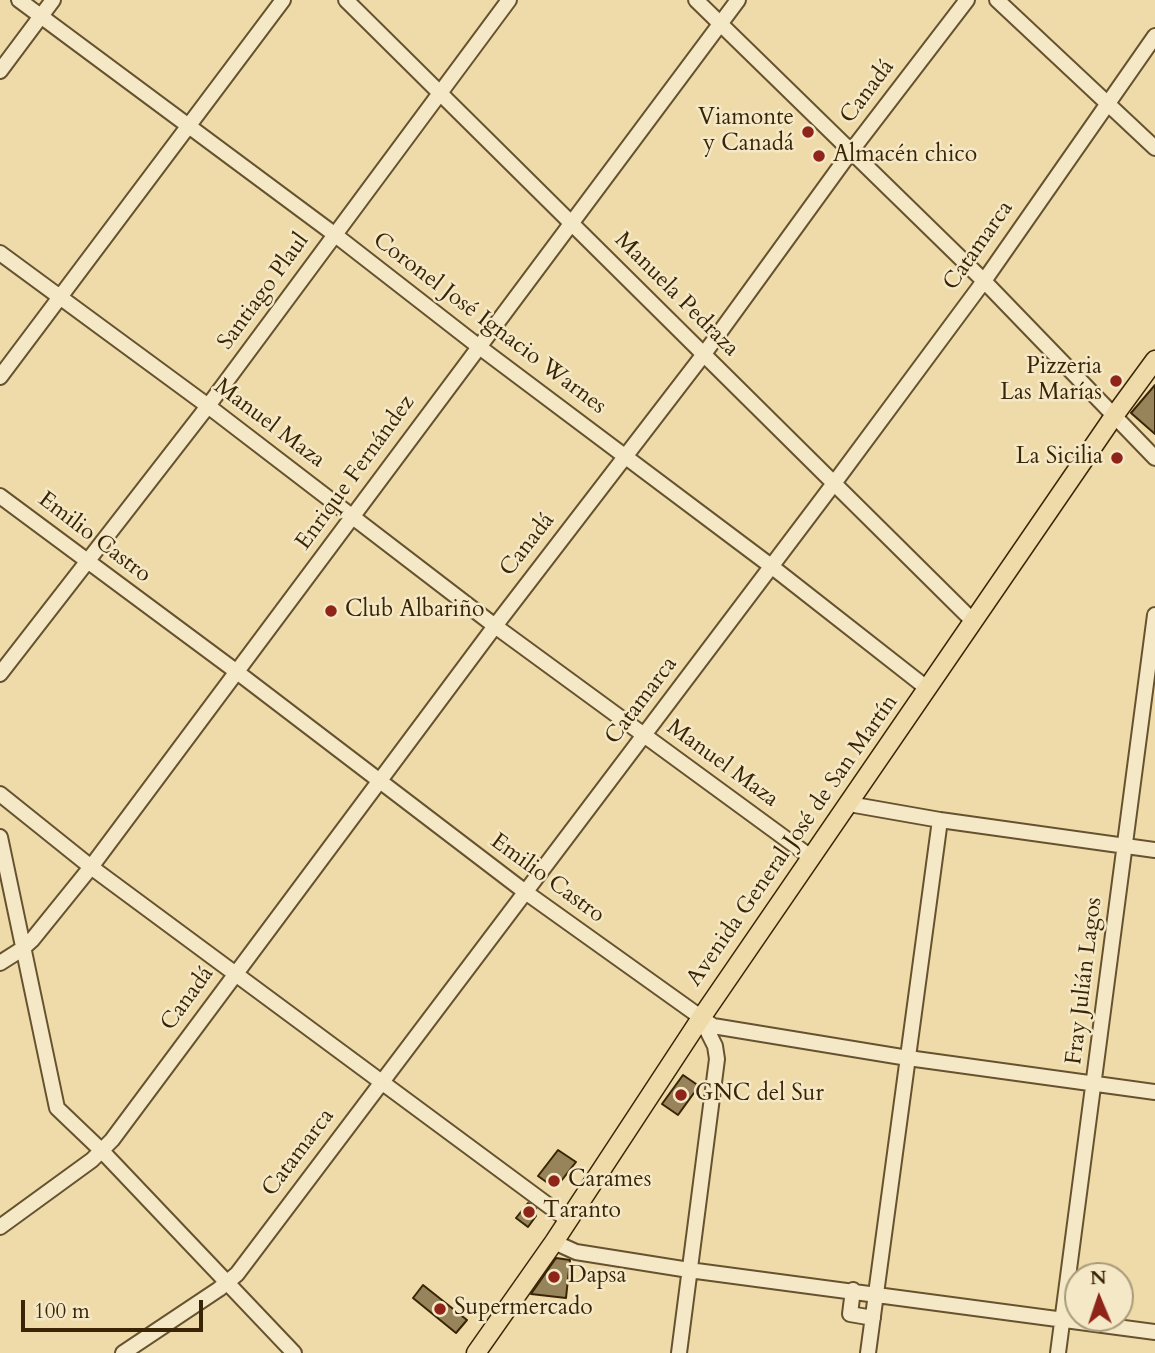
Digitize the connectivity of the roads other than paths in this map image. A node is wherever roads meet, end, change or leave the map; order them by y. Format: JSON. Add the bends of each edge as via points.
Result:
{"nodes":[{"id":1,"x":19,"y":0,"type":"edge"},
{"id":2,"x":53,"y":0,"type":"edge"},
{"id":3,"x":283,"y":0,"type":"edge"},
{"id":4,"x":346,"y":0,"type":"edge"},
{"id":5,"x":509,"y":0,"type":"edge"},
{"id":6,"x":696,"y":0,"type":"edge"},
{"id":7,"x":738,"y":0,"type":"edge"},
{"id":8,"x":967,"y":0,"type":"edge"},
{"id":9,"x":997,"y":0,"type":"edge"},
{"id":10,"x":41,"y":16,"type":"junction"},
{"id":11,"x":721,"y":24,"type":"junction"},
{"id":12,"x":1155,"y":36,"type":"edge"},
{"id":13,"x":0,"y":71,"type":"edge"},
{"id":14,"x":440,"y":94,"type":"junction"},
{"id":15,"x":1106,"y":104,"type":"junction"},
{"id":16,"x":187,"y":125,"type":"junction"},
{"id":17,"x":1155,"y":148,"type":"edge"},
{"id":18,"x":852,"y":150,"type":"junction"},
{"id":19,"x":572,"y":223,"type":"junction"},
{"id":20,"x":334,"y":234,"type":"junction"},
{"id":21,"x":0,"y":253,"type":"edge"},
{"id":22,"x":984,"y":281,"type":"junction"},
{"id":23,"x":59,"y":298,"type":"junction"},
{"id":24,"x":478,"y":346,"type":"junction"},
{"id":25,"x":704,"y":354,"type":"junction"},
{"id":26,"x":1155,"y":359,"type":"edge"},
{"id":27,"x":0,"y":377,"type":"edge"},
{"id":28,"x":208,"y":407,"type":"junction"},
{"id":29,"x":1114,"y":416,"type":"junction"},
{"id":30,"x":626,"y":456,"type":"junction"},
{"id":31,"x":1155,"y":458,"type":"edge"},
{"id":32,"x":835,"y":482,"type":"junction"},
{"id":33,"x":0,"y":496,"type":"edge"},
{"id":34,"x":353,"y":517,"type":"junction"},
{"id":35,"x":88,"y":561,"type":"junction"},
{"id":36,"x":771,"y":566,"type":"junction"},
{"id":37,"x":1155,"y":615,"type":"edge"},
{"id":38,"x":974,"y":622,"type":"junction"},
{"id":39,"x":495,"y":626,"type":"junction"},
{"id":40,"x":237,"y":672,"type":"junction"},
{"id":41,"x":0,"y":674,"type":"edge"},
{"id":42,"x":928,"y":689,"type":"junction"},
{"id":43,"x":645,"y":736,"type":"junction"},
{"id":44,"x":380,"y":782,"type":"junction"},
{"id":45,"x":0,"y":794,"type":"edge"},
{"id":46,"x":849,"y":804,"type":"junction"},
{"id":47,"x":940,"y":820,"type":"junction"},
{"id":48,"x":0,"y":837,"type":"edge"},
{"id":49,"x":1125,"y":846,"type":"junction"},
{"id":50,"x":1155,"y":850,"type":"edge"},
{"id":51,"x":812,"y":858,"type":"junction"},
{"id":52,"x":91,"y":867,"type":"junction"},
{"id":53,"x":524,"y":891,"type":"junction"},
{"id":54,"x":22,"y":949,"type":"junction"},
{"id":55,"x":0,"y":963,"type":"edge"},
{"id":56,"x":235,"y":974,"type":"junction"},
{"id":57,"x":701,"y":1018,"type":"junction"},
{"id":58,"x":908,"y":1058,"type":"junction"},
{"id":59,"x":382,"y":1081,"type":"junction"},
{"id":60,"x":1095,"y":1084,"type":"junction"},
{"id":61,"x":1155,"y":1092,"type":"edge"},
{"id":62,"x":102,"y":1151,"type":"junction"},
{"id":63,"x":568,"y":1220,"type":"junction"},
{"id":64,"x":0,"y":1227,"type":"edge"},
{"id":65,"x":554,"y":1242,"type":"junction"},
{"id":66,"x":689,"y":1270,"type":"junction"},
{"id":67,"x":228,"y":1283,"type":"junction"},
{"id":68,"x":853,"y":1290,"type":"junction"},
{"id":69,"x":876,"y":1293,"type":"junction"},
{"id":70,"x":873,"y":1318,"type":"junction"},
{"id":71,"x":1063,"y":1320,"type":"junction"},
{"id":72,"x":1155,"y":1332,"type":"edge"},
{"id":73,"x":123,"y":1353,"type":"edge"},
{"id":74,"x":294,"y":1353,"type":"edge"},
{"id":75,"x":476,"y":1353,"type":"edge"},
{"id":76,"x":679,"y":1353,"type":"edge"},
{"id":77,"x":868,"y":1353,"type":"edge"},
{"id":78,"x":1058,"y":1353,"type":"edge"}],
"edges":[{"from":1,"to":10,"type":"street","name":"Coronel José Ignacio Warnes"},
{"from":2,"to":10,"type":"street"},
{"from":3,"to":16,"type":"street"},
{"from":4,"to":14,"type":"street","name":"Manuela Pedraza"},
{"from":5,"to":14,"type":"street","name":"Santiago Plaul"},
{"from":6,"to":11,"type":"street"},
{"from":7,"to":11,"type":"street","name":"Enrique Fernández"},
{"from":8,"to":18,"type":"street","name":"Canadá"},
{"from":9,"to":15,"type":"street"},
{"from":10,"to":13,"type":"street"},
{"from":10,"to":16,"type":"street","name":"Coronel José Ignacio Warnes"},
{"from":11,"to":18,"type":"street"},
{"from":11,"to":19,"type":"street","name":"Enrique Fernández"},
{"from":12,"to":15,"type":"street","name":"Catamarca"},
{"from":14,"to":19,"type":"street","name":"Manuela Pedraza"},
{"from":14,"to":20,"type":"street","name":"Santiago Plaul"},
{"from":15,"to":17,"type":"street"},
{"from":15,"to":22,"type":"street","name":"Catamarca"},
{"from":16,"to":20,"type":"street","name":"Coronel José Ignacio Warnes"},
{"from":16,"to":23,"type":"street"},
{"from":18,"to":22,"type":"street"},
{"from":18,"to":25,"type":"street","name":"Canadá"},
{"from":19,"to":24,"type":"street","name":"Enrique Fernández"},
{"from":19,"to":25,"type":"street","name":"Manuela Pedraza"},
{"from":20,"to":24,"type":"street","name":"Coronel José Ignacio Warnes"},
{"from":20,"to":28,"type":"street","name":"Santiago Plaul"},
{"from":21,"to":23,"type":"street","name":"Manuel Maza"},
{"from":22,"to":29,"type":"street"},
{"from":22,"to":32,"type":"street","name":"Catamarca"},
{"from":23,"to":27,"type":"street"},
{"from":23,"to":28,"type":"street","name":"Manuel Maza"},
{"from":24,"to":30,"type":"street","name":"Coronel José Ignacio Warnes"},
{"from":24,"to":34,"type":"street","name":"Enrique Fernández"},
{"from":25,"to":30,"type":"street","name":"Canadá"},
{"from":25,"to":32,"type":"street","name":"Manuela Pedraza"},
{"from":26,"to":29,"type":"main road","name":"Avenida General José de San Martín"},
{"from":28,"to":34,"type":"street","name":"Manuel Maza"},
{"from":28,"to":35,"type":"street","name":"Santiago Plaul"},
{"from":29,"to":31,"type":"street"},
{"from":29,"to":38,"type":"main road","name":"Avenida General José de San Martín"},
{"from":30,"to":36,"type":"street","name":"Coronel José Ignacio Warnes"},
{"from":30,"to":39,"type":"street","name":"Canadá"},
{"from":32,"to":36,"type":"street","name":"Catamarca"},
{"from":32,"to":38,"type":"street","name":"Manuela Pedraza"},
{"from":33,"to":35,"type":"street","name":"Emilio Castro"},
{"from":34,"to":39,"type":"street","name":"Manuel Maza"},
{"from":34,"to":40,"type":"street","name":"Enrique Fernández"},
{"from":35,"to":40,"type":"street","name":"Emilio Castro"},
{"from":35,"to":41,"type":"street","name":"Santiago Plaul"},
{"from":36,"to":42,"type":"street","name":"Coronel José Ignacio Warnes"},
{"from":36,"to":43,"type":"street","name":"Catamarca"},
{"from":37,"to":49,"type":"street","name":"Fray Julián Lagos"},
{"from":38,"to":42,"type":"main road","name":"Avenida General José de San Martín"},
{"from":39,"to":43,"type":"street","name":"Manuel Maza"},
{"from":39,"to":44,"type":"street","name":"Canadá"},
{"from":40,"to":44,"type":"street","name":"Emilio Castro"},
{"from":40,"to":52,"type":"street","name":"Enrique Fernández"},
{"from":42,"to":46,"type":"main road","name":"Avenida General José de San Martín"},
{"from":43,"to":51,"type":"street","name":"Manuel Maza"},
{"from":43,"to":53,"type":"street","name":"Catamarca"},
{"from":44,"to":53,"type":"street","name":"Emilio Castro"},
{"from":44,"to":56,"type":"street","name":"Canadá"},
{"from":45,"to":52,"type":"street"},
{"from":46,"to":47,"type":"street"},
{"from":46,"to":51,"type":"main road","name":"Avenida General José de San Martín"},
{"from":47,"to":49,"type":"street"},
{"from":47,"to":58,"type":"street"},
{"from":48,"to":54,"type":"street"},
{"from":49,"to":50,"type":"street"},
{"from":49,"to":60,"type":"street","name":"Fray Julián Lagos"},
{"from":51,"to":57,"type":"main road","name":"Avenida General José de San Martín"},
{"from":52,"to":54,"type":"street","name":"Enrique Fernández"},
{"from":52,"to":56,"type":"street"},
{"from":53,"to":57,"type":"street","name":"Emilio Castro"},
{"from":53,"to":59,"type":"street","name":"Catamarca"},
{"from":54,"to":55,"type":"street","name":"Enrique Fernández"},
{"from":54,"to":62,"type":"street","via":[[57,1108]]},
{"from":56,"to":59,"type":"street"},
{"from":56,"to":62,"type":"street","name":"Canadá"},
{"from":57,"to":58,"type":"street","name":"Emilio Castro","via":[[713,1026]]},
{"from":57,"to":63,"type":"main road","name":"Avenida General José de San Martín"},
{"from":57,"to":66,"type":"street","via":[[717,1059]]},
{"from":58,"to":60,"type":"street","name":"Emilio Castro"},
{"from":58,"to":69,"type":"street"},
{"from":59,"to":63,"type":"street"},
{"from":59,"to":67,"type":"street","name":"Catamarca"},
{"from":60,"to":61,"type":"street","name":"Emilio Castro"},
{"from":60,"to":71,"type":"street","name":"Fray Julián Lagos"},
{"from":62,"to":64,"type":"street","name":"Canadá"},
{"from":62,"to":67,"type":"street"},
{"from":63,"to":65,"type":"main road","name":"Avenida General José de San Martín"},
{"from":65,"to":66,"type":"street","via":[[576,1252]]},
{"from":65,"to":75,"type":"main road","name":"Avenida General José de San Martín"},
{"from":66,"to":68,"type":"street"},
{"from":66,"to":76,"type":"street"},
{"from":67,"to":73,"type":"street","name":"Catamarca"},
{"from":67,"to":74,"type":"street"},
{"from":68,"to":69,"type":"street"},
{"from":68,"to":70,"type":"street","via":[[850,1314]]},
{"from":69,"to":70,"type":"street"},
{"from":69,"to":71,"type":"street"},
{"from":70,"to":77,"type":"street"},
{"from":71,"to":72,"type":"street"},
{"from":71,"to":78,"type":"street","name":"Fray Julián Lagos"}]}
